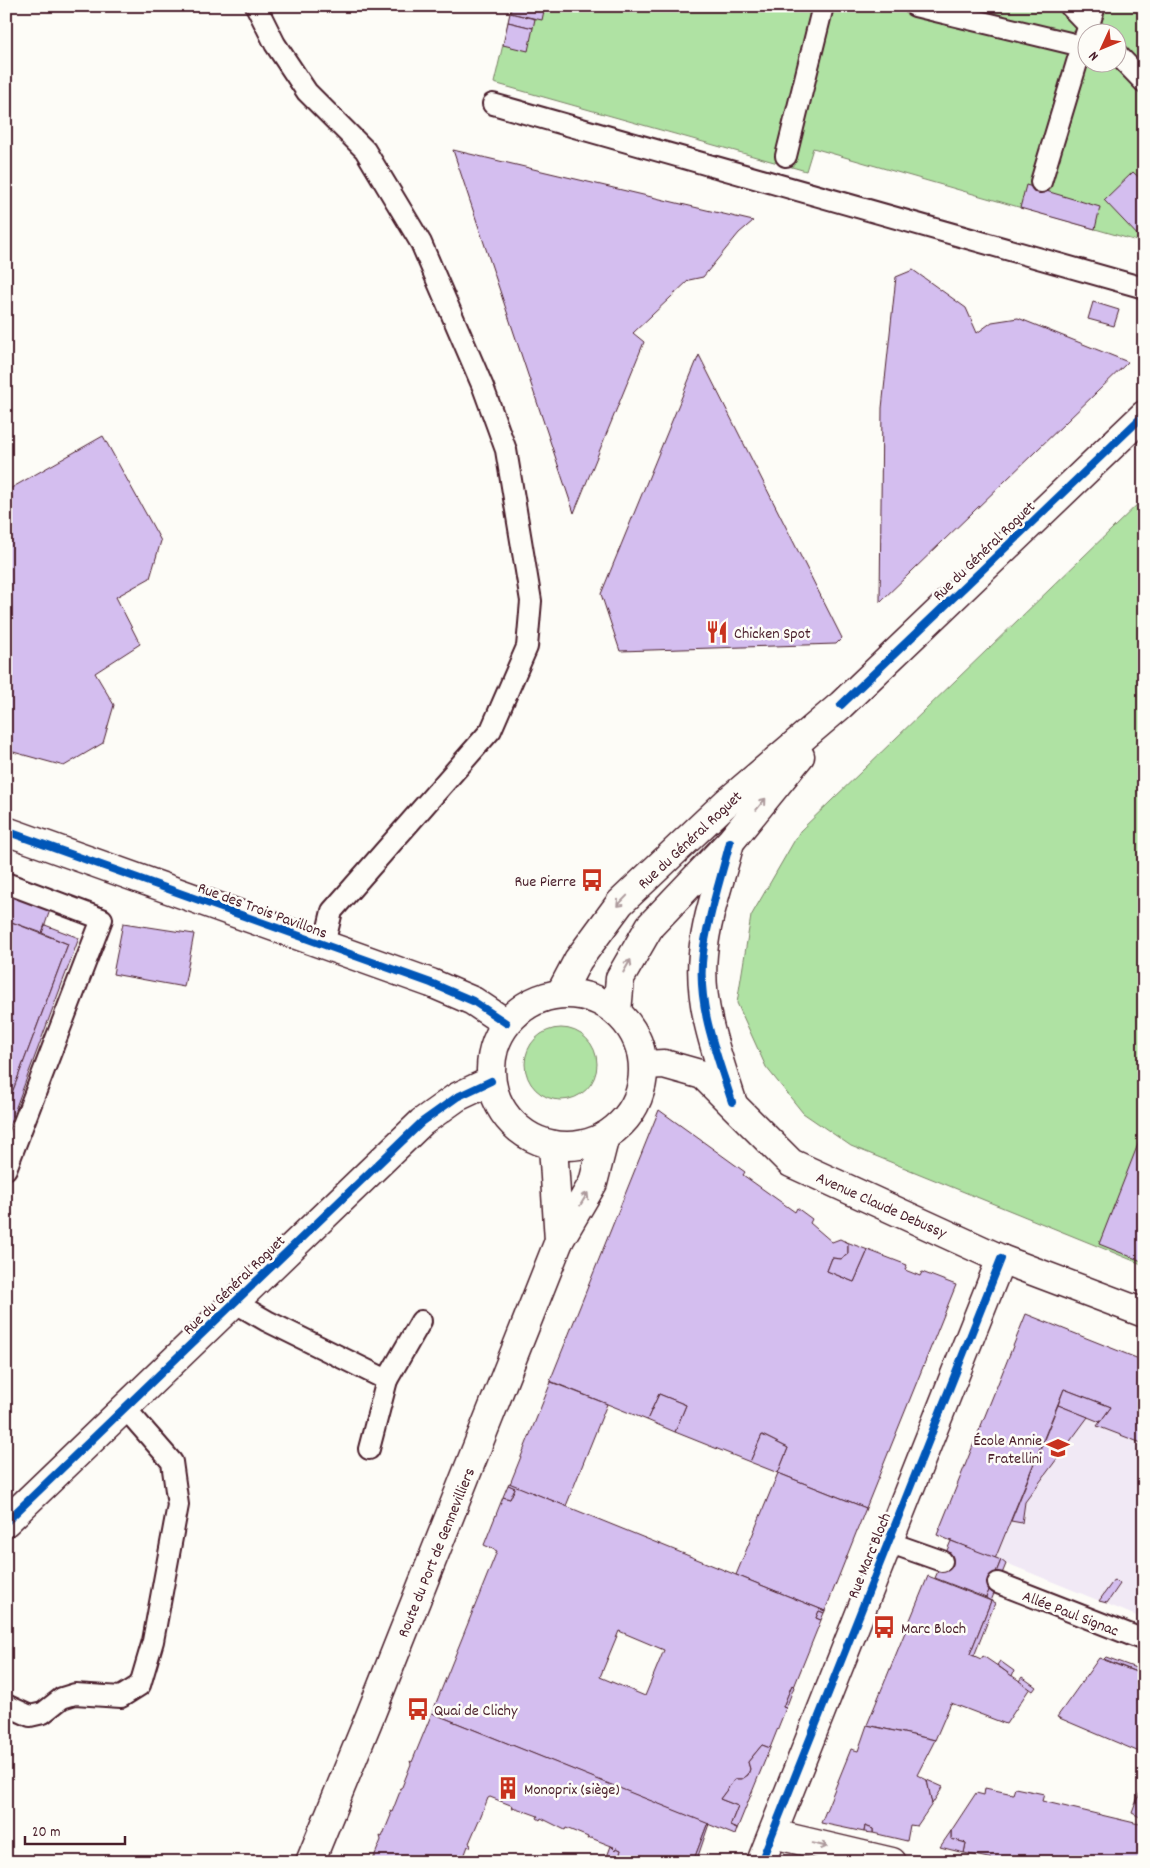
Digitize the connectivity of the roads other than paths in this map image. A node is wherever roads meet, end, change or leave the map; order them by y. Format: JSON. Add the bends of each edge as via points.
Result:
{"nodes":[{"id":1,"x":256,"y":6,"type":"edge"},
{"id":2,"x":823,"y":6,"type":"edge"},
{"id":3,"x":915,"y":6,"type":"edge"},
{"id":4,"x":1070,"y":6,"type":"edge"},
{"id":5,"x":1095,"y":6,"type":"edge"},
{"id":6,"x":1080,"y":22,"type":"edge"},
{"id":7,"x":1092,"y":22,"type":"edge"},
{"id":8,"x":1078,"y":33,"type":"edge"},
{"id":9,"x":1128,"y":65,"type":"edge"},
{"id":10,"x":1078,"y":69,"type":"edge"},
{"id":11,"x":1144,"y":82,"type":"edge"},
{"id":12,"x":493,"y":104,"type":"dead end"},
{"id":13,"x":786,"y":156,"type":"dead end"},
{"id":14,"x":1041,"y":182,"type":"dead end"},
{"id":15,"x":1144,"y":288,"type":"edge"},
{"id":16,"x":1144,"y":415,"type":"edge"},
{"id":17,"x":841,"y":705,"type":"junction"},
{"id":18,"x":6,"y":831,"type":"edge"},
{"id":19,"x":730,"y":842,"type":"junction"},
{"id":20,"x":6,"y":883,"type":"edge"},
{"id":21,"x":324,"y":945,"type":"junction"},
{"id":22,"x":560,"y":994,"type":"junction"},
{"id":23,"x":617,"y":1012,"type":"junction"},
{"id":24,"x":506,"y":1023,"type":"junction"},
{"id":25,"x":645,"y":1065,"type":"junction"},
{"id":26,"x":491,"y":1081,"type":"junction"},
{"id":27,"x":732,"y":1102,"type":"junction"},
{"id":28,"x":605,"y":1136,"type":"junction"},
{"id":29,"x":553,"y":1145,"type":"junction"},
{"id":30,"x":6,"y":1169,"type":"edge"},
{"id":31,"x":559,"y":1241,"type":"junction"},
{"id":32,"x":1001,"y":1259,"type":"junction"},
{"id":33,"x":234,"y":1302,"type":"junction"},
{"id":34,"x":1144,"y":1313,"type":"edge"},
{"id":35,"x":421,"y":1321,"type":"dead end"},
{"id":36,"x":387,"y":1380,"type":"junction"},
{"id":37,"x":124,"y":1408,"type":"junction"},
{"id":38,"x":369,"y":1449,"type":"dead end"},
{"id":39,"x":6,"y":1522,"type":"edge"},
{"id":40,"x":888,"y":1542,"type":"junction"},
{"id":41,"x":942,"y":1562,"type":"dead end"},
{"id":42,"x":998,"y":1583,"type":"dead end"},
{"id":43,"x":1144,"y":1640,"type":"edge"},
{"id":44,"x":6,"y":1705,"type":"edge"},
{"id":45,"x":773,"y":1834,"type":"junction"},
{"id":46,"x":310,"y":1862,"type":"edge"},
{"id":47,"x":761,"y":1862,"type":"edge"},
{"id":48,"x":892,"y":1862,"type":"edge"}],
"edges":[{"from":1,"to":21,"type":"lane","via":[[275,44],[307,92],[365,150],[421,243],[506,450],[532,600],[527,647],[491,730],[332,911]]},
{"from":2,"to":13,"type":"lane"},
{"from":3,"to":8,"type":"lane"},
{"from":4,"to":6,"type":"lane"},
{"from":5,"to":7,"type":"lane"},
{"from":9,"to":11,"type":"lane"},
{"from":10,"to":14,"type":"lane"},
{"from":12,"to":15,"type":"lane"},
{"from":16,"to":17,"type":"street","name":"Rue du Général Roguet"},
{"from":19,"to":17,"type":"street","name":"Rue du Général Roguet","one_way":true},
{"from":17,"to":22,"type":"street","name":"Rue du Général Roguet","one_way":true,"via":[[727,802],[620,903],[578,960]]},
{"from":18,"to":21,"type":"street","name":"Rue des Trois Pavillons"},
{"from":23,"to":19,"type":"street","name":"Rue du Général Roguet","one_way":true,"via":[[620,978],[650,926]]},
{"from":19,"to":27,"type":"street","via":[[703,955],[704,999],[710,1032]]},
{"from":20,"to":30,"type":"lane","via":[[102,919]]},
{"from":21,"to":24,"type":"street","name":"Rue des Trois Pavillons","via":[[473,1001]]},
{"from":22,"to":23,"type":"street","via":[[589,997]]},
{"from":22,"to":24,"type":"street","via":[[543,997],[522,1008]]},
{"from":23,"to":25,"type":"street","via":[[640,1048]]},
{"from":24,"to":26,"type":"street","via":[[493,1051]]},
{"from":25,"to":27,"type":"street","name":"Avenue Claude Debussy","via":[[664,1064],[704,1075]]},
{"from":25,"to":28,"type":"street","via":[[636,1103],[626,1119]]},
{"from":26,"to":29,"type":"street","via":[[500,1107],[511,1123],[533,1138]]},
{"from":26,"to":33,"type":"street","name":"Rue du Général Roguet","via":[[457,1097],[422,1122]]},
{"from":27,"to":32,"type":"street","name":"Avenue Claude Debussy","via":[[791,1163]]},
{"from":28,"to":29,"type":"street","via":[[580,1145]]},
{"from":31,"to":28,"type":"street","name":"Route du Port de Gennevilliers","one_way":true,"via":[[593,1182]]},
{"from":29,"to":31,"type":"street","name":"Route du Port de Gennevilliers"},
{"from":31,"to":46,"type":"street","name":"Route du Port de Gennevilliers"},
{"from":32,"to":34,"type":"street","name":"Avenue Claude Debussy"},
{"from":32,"to":40,"type":"street","name":"Rue Marc Bloch"},
{"from":33,"to":36,"type":"lane"},
{"from":33,"to":37,"type":"street","name":"Rue du Général Roguet"},
{"from":35,"to":36,"type":"lane"},
{"from":36,"to":38,"type":"lane"},
{"from":37,"to":39,"type":"street","name":"Rue du Général Roguet"},
{"from":37,"to":44,"type":"lane","via":[[172,1462],[178,1505],[153,1641],[140,1685],[121,1697],[75,1694],[62,1698],[43,1713],[30,1716]]},
{"from":40,"to":41,"type":"lane"},
{"from":40,"to":45,"type":"street","name":"Rue Marc Bloch"},
{"from":42,"to":43,"type":"lane","name":"Allée Paul Signac"},
{"from":45,"to":47,"type":"street","name":"Rue Marc Bloch"},
{"from":45,"to":48,"type":"street","one_way":true}]}
